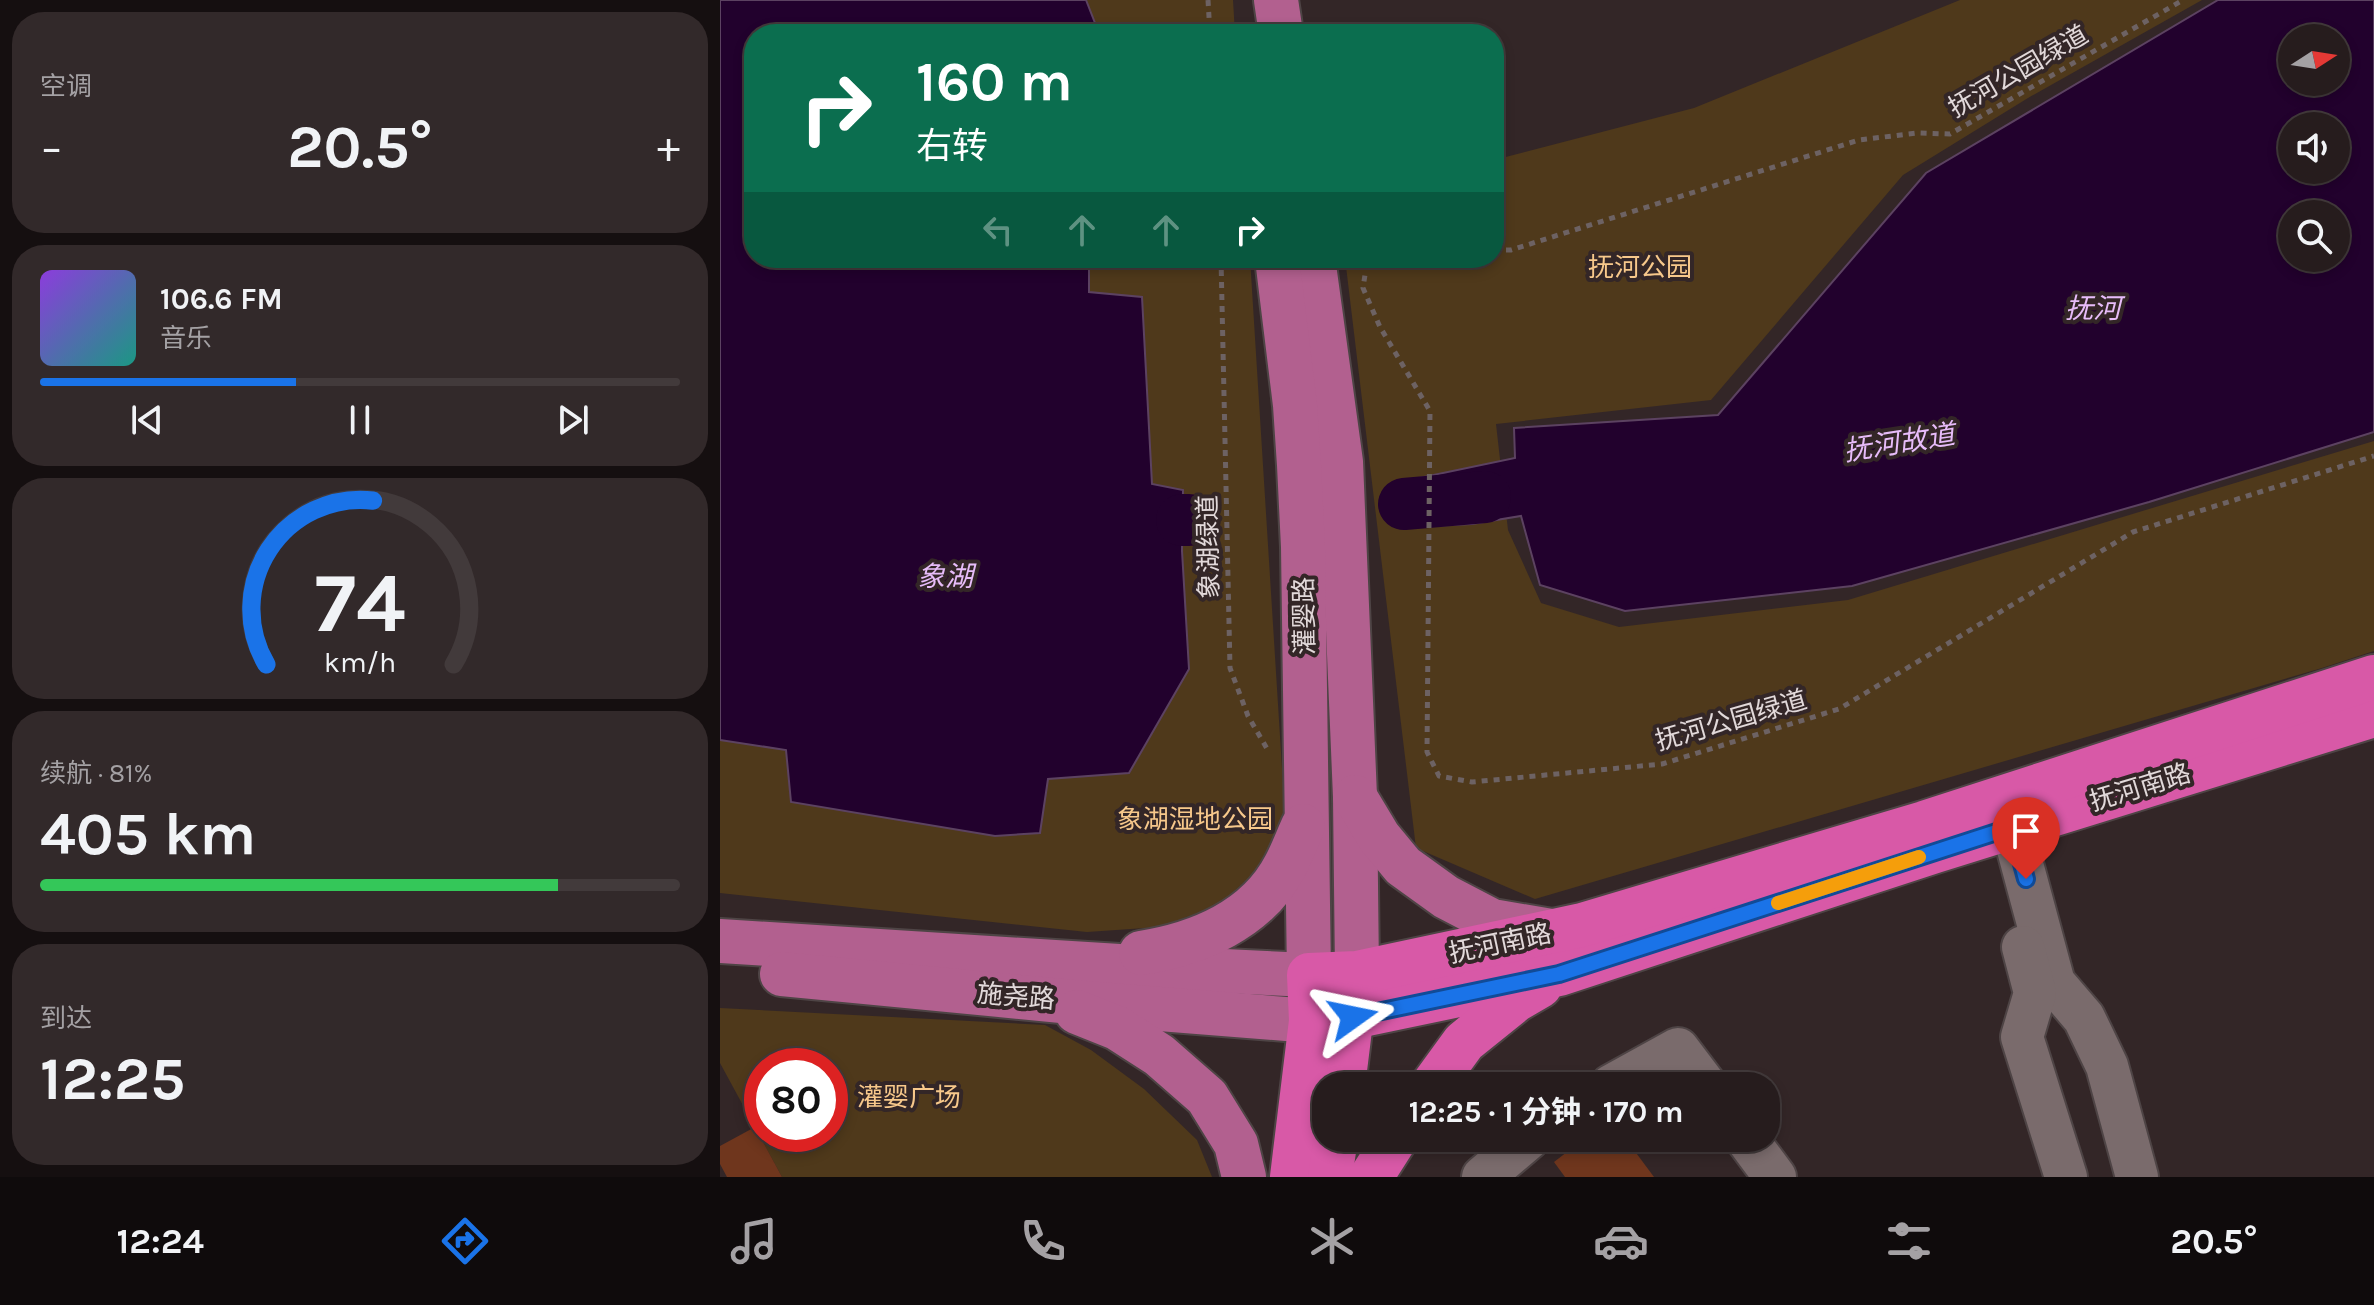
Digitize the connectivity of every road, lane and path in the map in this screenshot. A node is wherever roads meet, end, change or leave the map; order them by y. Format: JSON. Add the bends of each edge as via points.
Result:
{"nodes":[{"id":1,"x":1208,"y":0,"type":"edge"},
{"id":2,"x":1247,"y":0,"type":"edge"},
{"id":3,"x":1276,"y":0,"type":"edge"},
{"id":4,"x":2183,"y":0,"type":"edge"},
{"id":5,"x":1209,"y":24,"type":"edge"},
{"id":6,"x":1250,"y":24,"type":"edge"},
{"id":7,"x":1280,"y":24,"type":"edge"},
{"id":8,"x":1504,"y":250,"type":"edge"},
{"id":9,"x":1221,"y":268,"type":"edge"},
{"id":10,"x":1278,"y":268,"type":"edge"},
{"id":11,"x":1314,"y":268,"type":"edge"},
{"id":12,"x":1366,"y":268,"type":"edge"},
{"id":13,"x":2374,"y":456,"type":"edge"},
{"id":14,"x":2374,"y":677,"type":"edge"},
{"id":15,"x":2374,"y":715,"type":"edge"},
{"id":16,"x":1270,"y":754,"type":"dead end"},
{"id":17,"x":1355,"y":797,"type":"junction"},
{"id":18,"x":1307,"y":817,"type":"junction"},
{"id":19,"x":2003,"y":830,"type":"junction"},
{"id":20,"x":1553,"y":931,"type":"junction"},
{"id":21,"x":720,"y":941,"type":"edge"},
{"id":22,"x":720,"y":968,"type":"edge"},
{"id":23,"x":1357,"y":973,"type":"junction"},
{"id":24,"x":1559,"y":974,"type":"junction"},
{"id":25,"x":1309,"y":975,"type":"junction"},
{"id":26,"x":1046,"y":980,"type":"junction"},
{"id":27,"x":1332,"y":1019,"type":"junction"},
{"id":28,"x":1341,"y":1072,"type":"edge"},
{"id":29,"x":1442,"y":1072,"type":"edge"},
{"id":30,"x":1636,"y":1072,"type":"edge"},
{"id":31,"x":1695,"y":1072,"type":"edge"},
{"id":32,"x":1334,"y":1152,"type":"edge"},
{"id":33,"x":1387,"y":1152,"type":"edge"},
{"id":34,"x":1512,"y":1152,"type":"edge"},
{"id":35,"x":1756,"y":1152,"type":"edge"},
{"id":36,"x":1244,"y":1177,"type":"edge"},
{"id":37,"x":1292,"y":1177,"type":"edge"},
{"id":38,"x":1330,"y":1177,"type":"edge"},
{"id":39,"x":1371,"y":1177,"type":"edge"},
{"id":40,"x":1483,"y":1177,"type":"edge"},
{"id":41,"x":1775,"y":1177,"type":"edge"},
{"id":42,"x":2066,"y":1177,"type":"edge"},
{"id":43,"x":2137,"y":1177,"type":"edge"}],
"edges":[{"from":1,"to":5,"type":"path"},
{"from":2,"to":6,"type":"main road"},
{"from":3,"to":7,"type":"main road"},
{"from":4,"to":8,"type":"path","name":"抚河公园绿道","via":[[1950,134],[1859,140]]},
{"from":9,"to":16,"type":"path","name":"象湖绿道","via":[[1230,668]]},
{"from":10,"to":18,"type":"main road","name":"灌婴路","via":[[1299,465]]},
{"from":11,"to":17,"type":"main road","name":"灌婴路","via":[[1341,462]]},
{"from":12,"to":13,"type":"path","name":"抚河公园绿道","via":[[1363,288],[1380,327],[1430,411],[1427,752],[1439,776],[1472,782],[1662,764],[1839,709],[2133,532]]},
{"from":14,"to":20,"type":"highway","name":"抚河南路","via":[[1924,823]]},
{"from":15,"to":19,"type":"highway","name":"抚河南路"},
{"from":17,"to":20,"type":"main road","via":[[1403,866],[1446,897],[1492,921]]},
{"from":17,"to":23,"type":"main road","name":"灌婴路"},
{"from":18,"to":25,"type":"main road","name":"灌婴路"},
{"from":18,"to":26,"type":"main road","via":[[1284,868],[1241,918],[1182,944]]},
{"from":19,"to":24,"type":"highway","name":"抚河南路"},
{"from":19,"to":42,"type":"street","via":[[2035,993],[2022,1037]]},
{"from":19,"to":43,"type":"street","via":[[2054,983],[2084,1018],[2107,1066]]},
{"from":20,"to":23,"type":"highway","name":"抚河南路"},
{"from":21,"to":26,"type":"main road","name":"施尧路"},
{"from":22,"to":26,"type":"main road","name":"施尧路"},
{"from":23,"to":25,"type":"highway","name":"抚河南路"},
{"from":23,"to":27,"type":"highway"},
{"from":24,"to":27,"type":"highway","name":"抚河南路"},
{"from":24,"to":29,"type":"highway","via":[[1464,1042]]},
{"from":25,"to":26,"type":"main road","name":"施尧路"},
{"from":25,"to":27,"type":"highway"},
{"from":26,"to":27,"type":"main road","name":"施尧路"},
{"from":26,"to":36,"type":"main road","via":[[1159,1055],[1207,1097],[1236,1144]]},
{"from":27,"to":28,"type":"highway"},
{"from":27,"to":37,"type":"highway"},
{"from":30,"to":31,"type":"street","via":[[1678,1049]]},
{"from":32,"to":38,"type":"highway"},
{"from":33,"to":39,"type":"highway"},
{"from":34,"to":40,"type":"street"},
{"from":35,"to":41,"type":"street"}]}
